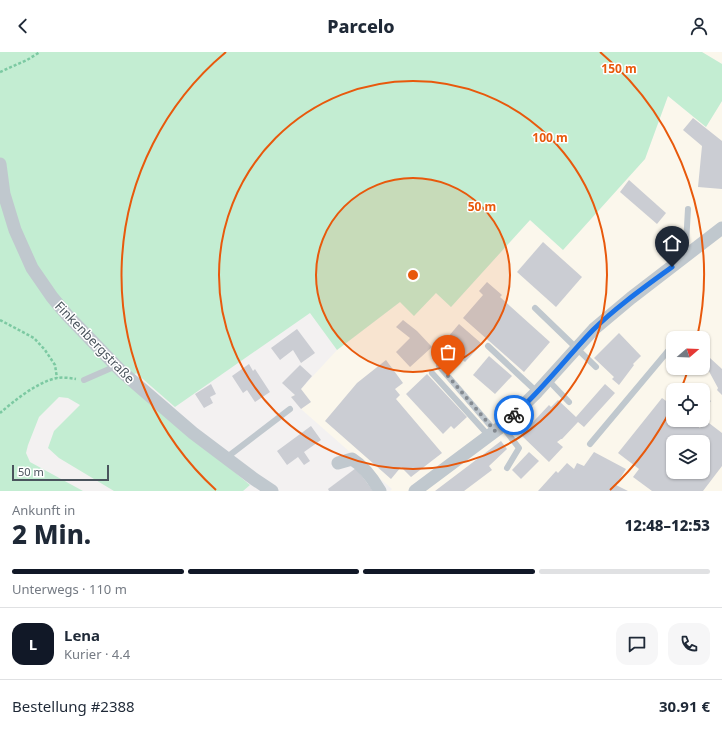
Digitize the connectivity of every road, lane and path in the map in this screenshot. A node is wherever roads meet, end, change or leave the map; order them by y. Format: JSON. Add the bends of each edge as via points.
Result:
{"nodes":[{"id":1,"x":40,"y":52,"type":"edge"},
{"id":2,"x":0,"y":72,"type":"edge"},
{"id":3,"x":0,"y":164,"type":"edge"},
{"id":4,"x":688,"y":209,"type":"dead end"},
{"id":5,"x":720,"y":232,"type":"edge"},
{"id":6,"x":689,"y":253,"type":"junction"},
{"id":7,"x":535,"y":308,"type":"dead end"},
{"id":8,"x":0,"y":320,"type":"edge"},
{"id":9,"x":488,"y":346,"type":"dead end"},
{"id":10,"x":577,"y":348,"type":"junction"},
{"id":11,"x":666,"y":353,"type":"edge"},
{"id":12,"x":116,"y":366,"type":"junction"},
{"id":13,"x":439,"y":366,"type":"dead end"},
{"id":14,"x":596,"y":367,"type":"dead end"},
{"id":15,"x":432,"y":373,"type":"dead end"},
{"id":16,"x":57,"y":378,"type":"junction"},
{"id":17,"x":84,"y":380,"type":"joint"},
{"id":18,"x":548,"y":380,"type":"junction"},
{"id":19,"x":537,"y":392,"type":"junction"},
{"id":20,"x":569,"y":402,"type":"dead end"},
{"id":21,"x":290,"y":409,"type":"dead end"},
{"id":22,"x":0,"y":413,"type":"edge"},
{"id":23,"x":495,"y":431,"type":"junction"},
{"id":24,"x":590,"y":444,"type":"dead end"},
{"id":25,"x":226,"y":458,"type":"junction"},
{"id":26,"x":338,"y":463,"type":"dead end"},
{"id":27,"x":507,"y":468,"type":"dead end"},
{"id":28,"x":272,"y":491,"type":"edge"},
{"id":29,"x":380,"y":491,"type":"edge"},
{"id":30,"x":414,"y":491,"type":"edge"}],
"edges":[{"from":1,"to":2,"type":"path"},
{"from":3,"to":12,"type":"street","name":"Finkenbergstraße","via":[[4,194],[15,230],[32,268],[67,315]]},
{"from":4,"to":6,"type":"lane","via":[[686,244]]},
{"from":5,"to":6,"type":"street"},
{"from":6,"to":10,"type":"street","via":[[599,325]]},
{"from":7,"to":10,"type":"lane"},
{"from":8,"to":16,"type":"path","via":[[34,338],[55,365]]},
{"from":9,"to":19,"type":"lane"},
{"from":10,"to":14,"type":"lane"},
{"from":10,"to":18,"type":"street"},
{"from":11,"to":24,"type":"lane"},
{"from":12,"to":17,"type":"lane"},
{"from":12,"to":25,"type":"street","name":"Finkenbergstraße"},
{"from":13,"to":23,"type":"lane"},
{"from":15,"to":23,"type":"lane"},
{"from":16,"to":17,"type":"path"},
{"from":16,"to":22,"type":"path","via":[[33,388]]},
{"from":18,"to":19,"type":"street"},
{"from":18,"to":20,"type":"lane"},
{"from":19,"to":23,"type":"street"},
{"from":21,"to":25,"type":"lane"},
{"from":23,"to":27,"type":"lane","via":[[519,448]]},
{"from":23,"to":30,"type":"street"},
{"from":25,"to":28,"type":"street","name":"Finkenbergstraße"},
{"from":26,"to":29,"type":"street","via":[[352,459],[359,463]]}]}
